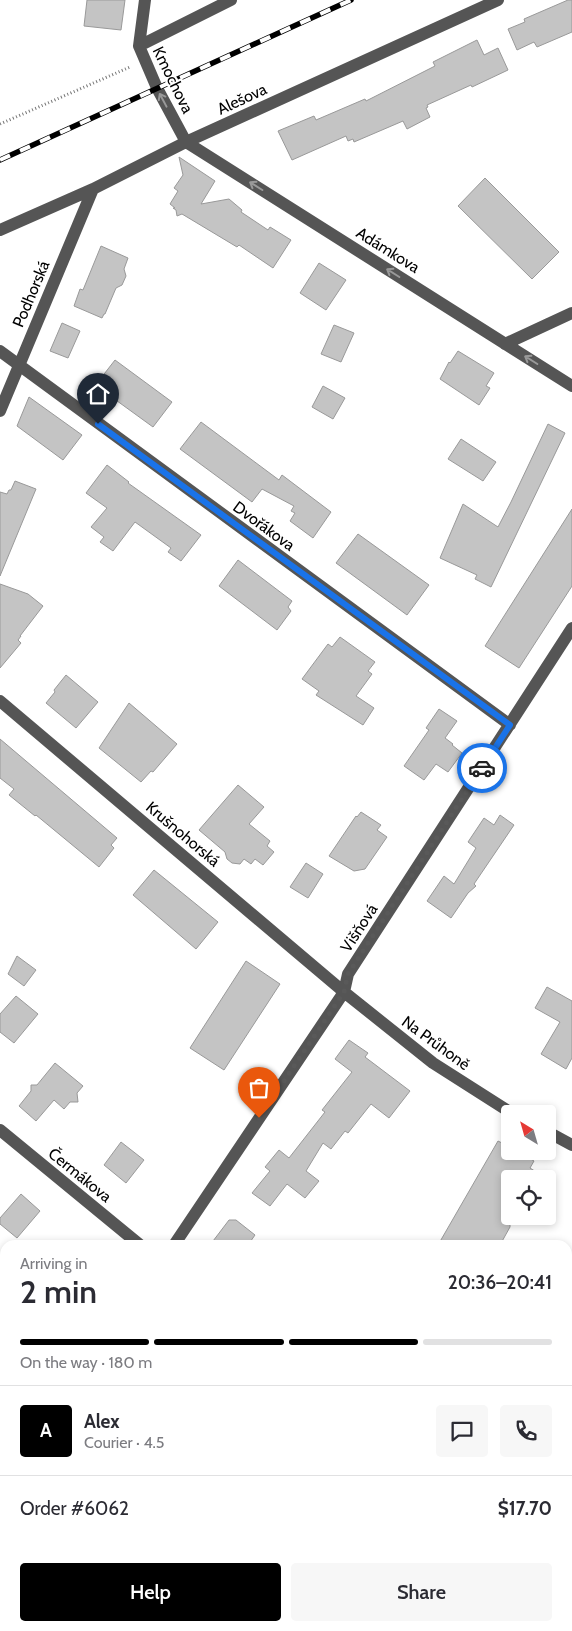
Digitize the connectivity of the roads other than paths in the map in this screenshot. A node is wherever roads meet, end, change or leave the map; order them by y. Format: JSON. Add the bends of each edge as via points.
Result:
{"nodes":[{"id":1,"x":145,"y":0,"type":"edge"},
{"id":2,"x":231,"y":0,"type":"edge"},
{"id":3,"x":498,"y":0,"type":"edge"},
{"id":4,"x":139,"y":46,"type":"junction"},
{"id":5,"x":186,"y":142,"type":"junction"},
{"id":6,"x":93,"y":189,"type":"junction"},
{"id":7,"x":0,"y":230,"type":"edge"},
{"id":8,"x":572,"y":313,"type":"edge"},
{"id":9,"x":505,"y":344,"type":"junction"},
{"id":10,"x":0,"y":352,"type":"edge"},
{"id":11,"x":18,"y":366,"type":"junction"},
{"id":12,"x":572,"y":386,"type":"edge"},
{"id":13,"x":0,"y":411,"type":"edge"},
{"id":14,"x":572,"y":628,"type":"edge"},
{"id":15,"x":0,"y":701,"type":"edge"},
{"id":16,"x":510,"y":725,"type":"junction"},
{"id":17,"x":344,"y":992,"type":"junction"},
{"id":18,"x":501,"y":1106,"type":"edge"},
{"id":19,"x":0,"y":1130,"type":"edge"},
{"id":20,"x":556,"y":1136,"type":"edge"},
{"id":21,"x":572,"y":1145,"type":"edge"},
{"id":22,"x":134,"y":1240,"type":"edge"},
{"id":23,"x":177,"y":1240,"type":"edge"}],
"edges":[{"from":1,"to":4,"type":"street","name":"Kmochova"},
{"from":2,"to":4,"type":"street"},
{"from":3,"to":5,"type":"street","name":"Alešova"},
{"from":5,"to":4,"type":"street","name":"Kmochova","one_way":true},
{"from":5,"to":6,"type":"street","name":"Alešova"},
{"from":9,"to":5,"type":"street","name":"Adámkova","one_way":true},
{"from":6,"to":7,"type":"street","name":"Alešova"},
{"from":6,"to":11,"type":"street","name":"Podhorská"},
{"from":8,"to":9,"type":"street"},
{"from":12,"to":9,"type":"street","name":"Adámkova","one_way":true},
{"from":10,"to":11,"type":"street","name":"Dvořákova"},
{"from":11,"to":13,"type":"street","name":"Podhorská"},
{"from":11,"to":16,"type":"street","name":"Dvořákova"},
{"from":14,"to":16,"type":"street","name":"Višňová"},
{"from":15,"to":17,"type":"street","name":"Krušnohorská"},
{"from":16,"to":17,"type":"street","name":"Višňová","via":[[348,974]]},
{"from":17,"to":18,"type":"street","name":"Na Průhoně","via":[[433,1063]]},
{"from":17,"to":23,"type":"street","name":"Višňová"},
{"from":19,"to":22,"type":"street","name":"Čermákova"},
{"from":20,"to":21,"type":"street"}]}
